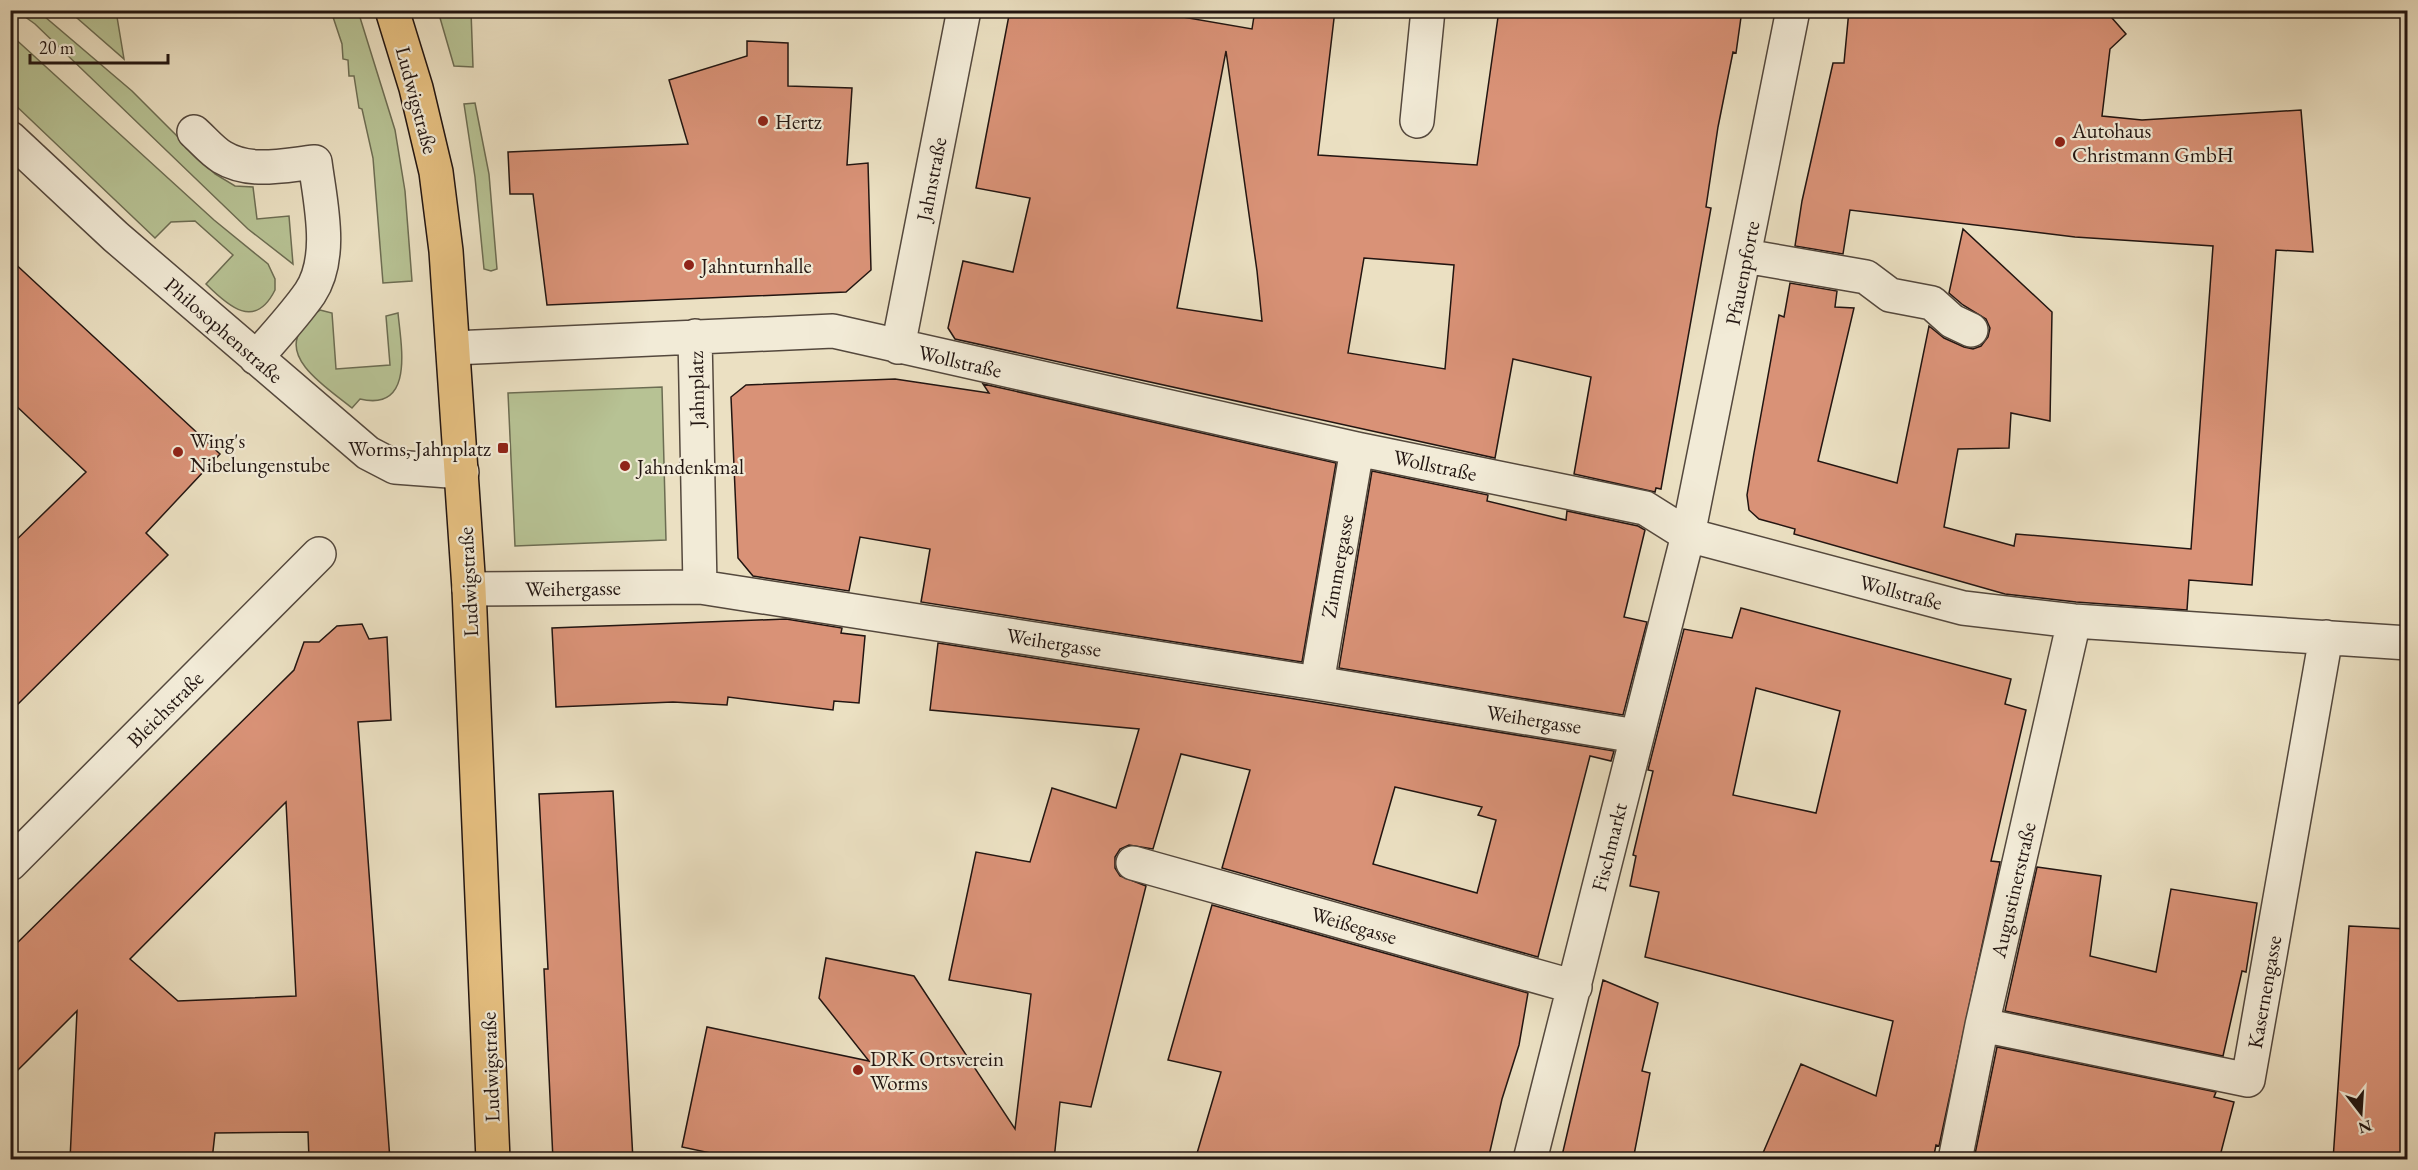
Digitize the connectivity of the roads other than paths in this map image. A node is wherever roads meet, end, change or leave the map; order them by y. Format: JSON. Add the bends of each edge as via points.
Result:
{"nodes":[{"id":1,"x":392,"y":10,"type":"edge"},
{"id":2,"x":964,"y":10,"type":"edge"},
{"id":3,"x":1428,"y":10,"type":"edge"},
{"id":4,"x":1793,"y":10,"type":"edge"},
{"id":5,"x":1417,"y":121,"type":"dead end"},
{"id":6,"x":194,"y":132,"type":"dead end"},
{"id":7,"x":10,"y":138,"type":"edge"},
{"id":8,"x":1745,"y":256,"type":"junction"},
{"id":9,"x":1971,"y":330,"type":"dead end"},
{"id":10,"x":695,"y":336,"type":"junction"},
{"id":11,"x":898,"y":347,"type":"junction"},
{"id":12,"x":453,"y":348,"type":"junction"},
{"id":13,"x":256,"y":358,"type":"junction"},
{"id":14,"x":1357,"y":448,"type":"junction"},
{"id":15,"x":462,"y":472,"type":"junction"},
{"id":16,"x":1688,"y":535,"type":"junction"},
{"id":17,"x":320,"y":554,"type":"dead end"},
{"id":18,"x":700,"y":587,"type":"junction"},
{"id":19,"x":469,"y":589,"type":"junction"},
{"id":20,"x":2073,"y":621,"type":"junction"},
{"id":21,"x":2326,"y":637,"type":"junction"},
{"id":22,"x":2408,"y":643,"type":"edge"},
{"id":23,"x":1317,"y":683,"type":"junction"},
{"id":24,"x":1636,"y":736,"type":"junction"},
{"id":25,"x":1133,"y":863,"type":"dead end"},
{"id":26,"x":10,"y":864,"type":"edge"},
{"id":27,"x":1575,"y":987,"type":"junction"},
{"id":28,"x":1982,"y":1025,"type":"junction"},
{"id":29,"x":493,"y":1160,"type":"edge"},
{"id":30,"x":1530,"y":1160,"type":"edge"},
{"id":31,"x":1954,"y":1160,"type":"edge"}],
"edges":[{"from":1,"to":12,"type":"main road","name":"Ludwigstraße","via":[[436,172]]},
{"from":2,"to":11,"type":"street","name":"Jahnstraße"},
{"from":3,"to":5,"type":"street"},
{"from":4,"to":8,"type":"street","name":"Pfauenpforte"},
{"from":6,"to":13,"type":"street","via":[[222,157],[241,165],[260,168],[315,162],[322,214],[319,273],[310,293]]},
{"from":7,"to":13,"type":"street","name":"Philosophenstraße","via":[[116,237]]},
{"from":8,"to":9,"type":"street","via":[[1866,277],[1890,295],[1932,303],[1952,321]]},
{"from":8,"to":16,"type":"street","name":"Pfauenpforte"},
{"from":10,"to":11,"type":"street","name":"Wollstraße","via":[[833,331]]},
{"from":10,"to":12,"type":"street","name":"Wollstraße"},
{"from":10,"to":18,"type":"street","name":"Jahnplatz"},
{"from":11,"to":14,"type":"street","name":"Wollstraße"},
{"from":12,"to":15,"type":"main road","name":"Ludwigstraße"},
{"from":13,"to":15,"type":"street","name":"Philosophenstraße","via":[[368,453],[395,467]]},
{"from":14,"to":16,"type":"street","name":"Wollstraße","via":[[1645,508]]},
{"from":14,"to":23,"type":"street","name":"Zimmergasse"},
{"from":15,"to":19,"type":"main road","name":"Ludwigstraße"},
{"from":16,"to":20,"type":"street","name":"Wollstraße","via":[[1963,608]]},
{"from":16,"to":24,"type":"street","name":"Fischmarkt"},
{"from":17,"to":26,"type":"street","name":"Bleichstraße"},
{"from":18,"to":19,"type":"street","name":"Weihergasse"},
{"from":18,"to":23,"type":"street","name":"Weihergasse"},
{"from":19,"to":29,"type":"main road","name":"Ludwigstraße"},
{"from":20,"to":21,"type":"street","name":"Wollstraße"},
{"from":20,"to":28,"type":"street","name":"Augustinerstraße"},
{"from":21,"to":22,"type":"street","name":"Wollstraße"},
{"from":21,"to":28,"type":"street","name":"Kasernengasse","via":[[2248,1080]]},
{"from":23,"to":24,"type":"street","name":"Weihergasse"},
{"from":24,"to":27,"type":"street","name":"Fischmarkt"},
{"from":25,"to":27,"type":"street","name":"Weißegasse"},
{"from":27,"to":30,"type":"street","name":"Fischmarkt"},
{"from":28,"to":31,"type":"street","name":"Augustinerstraße"}]}
